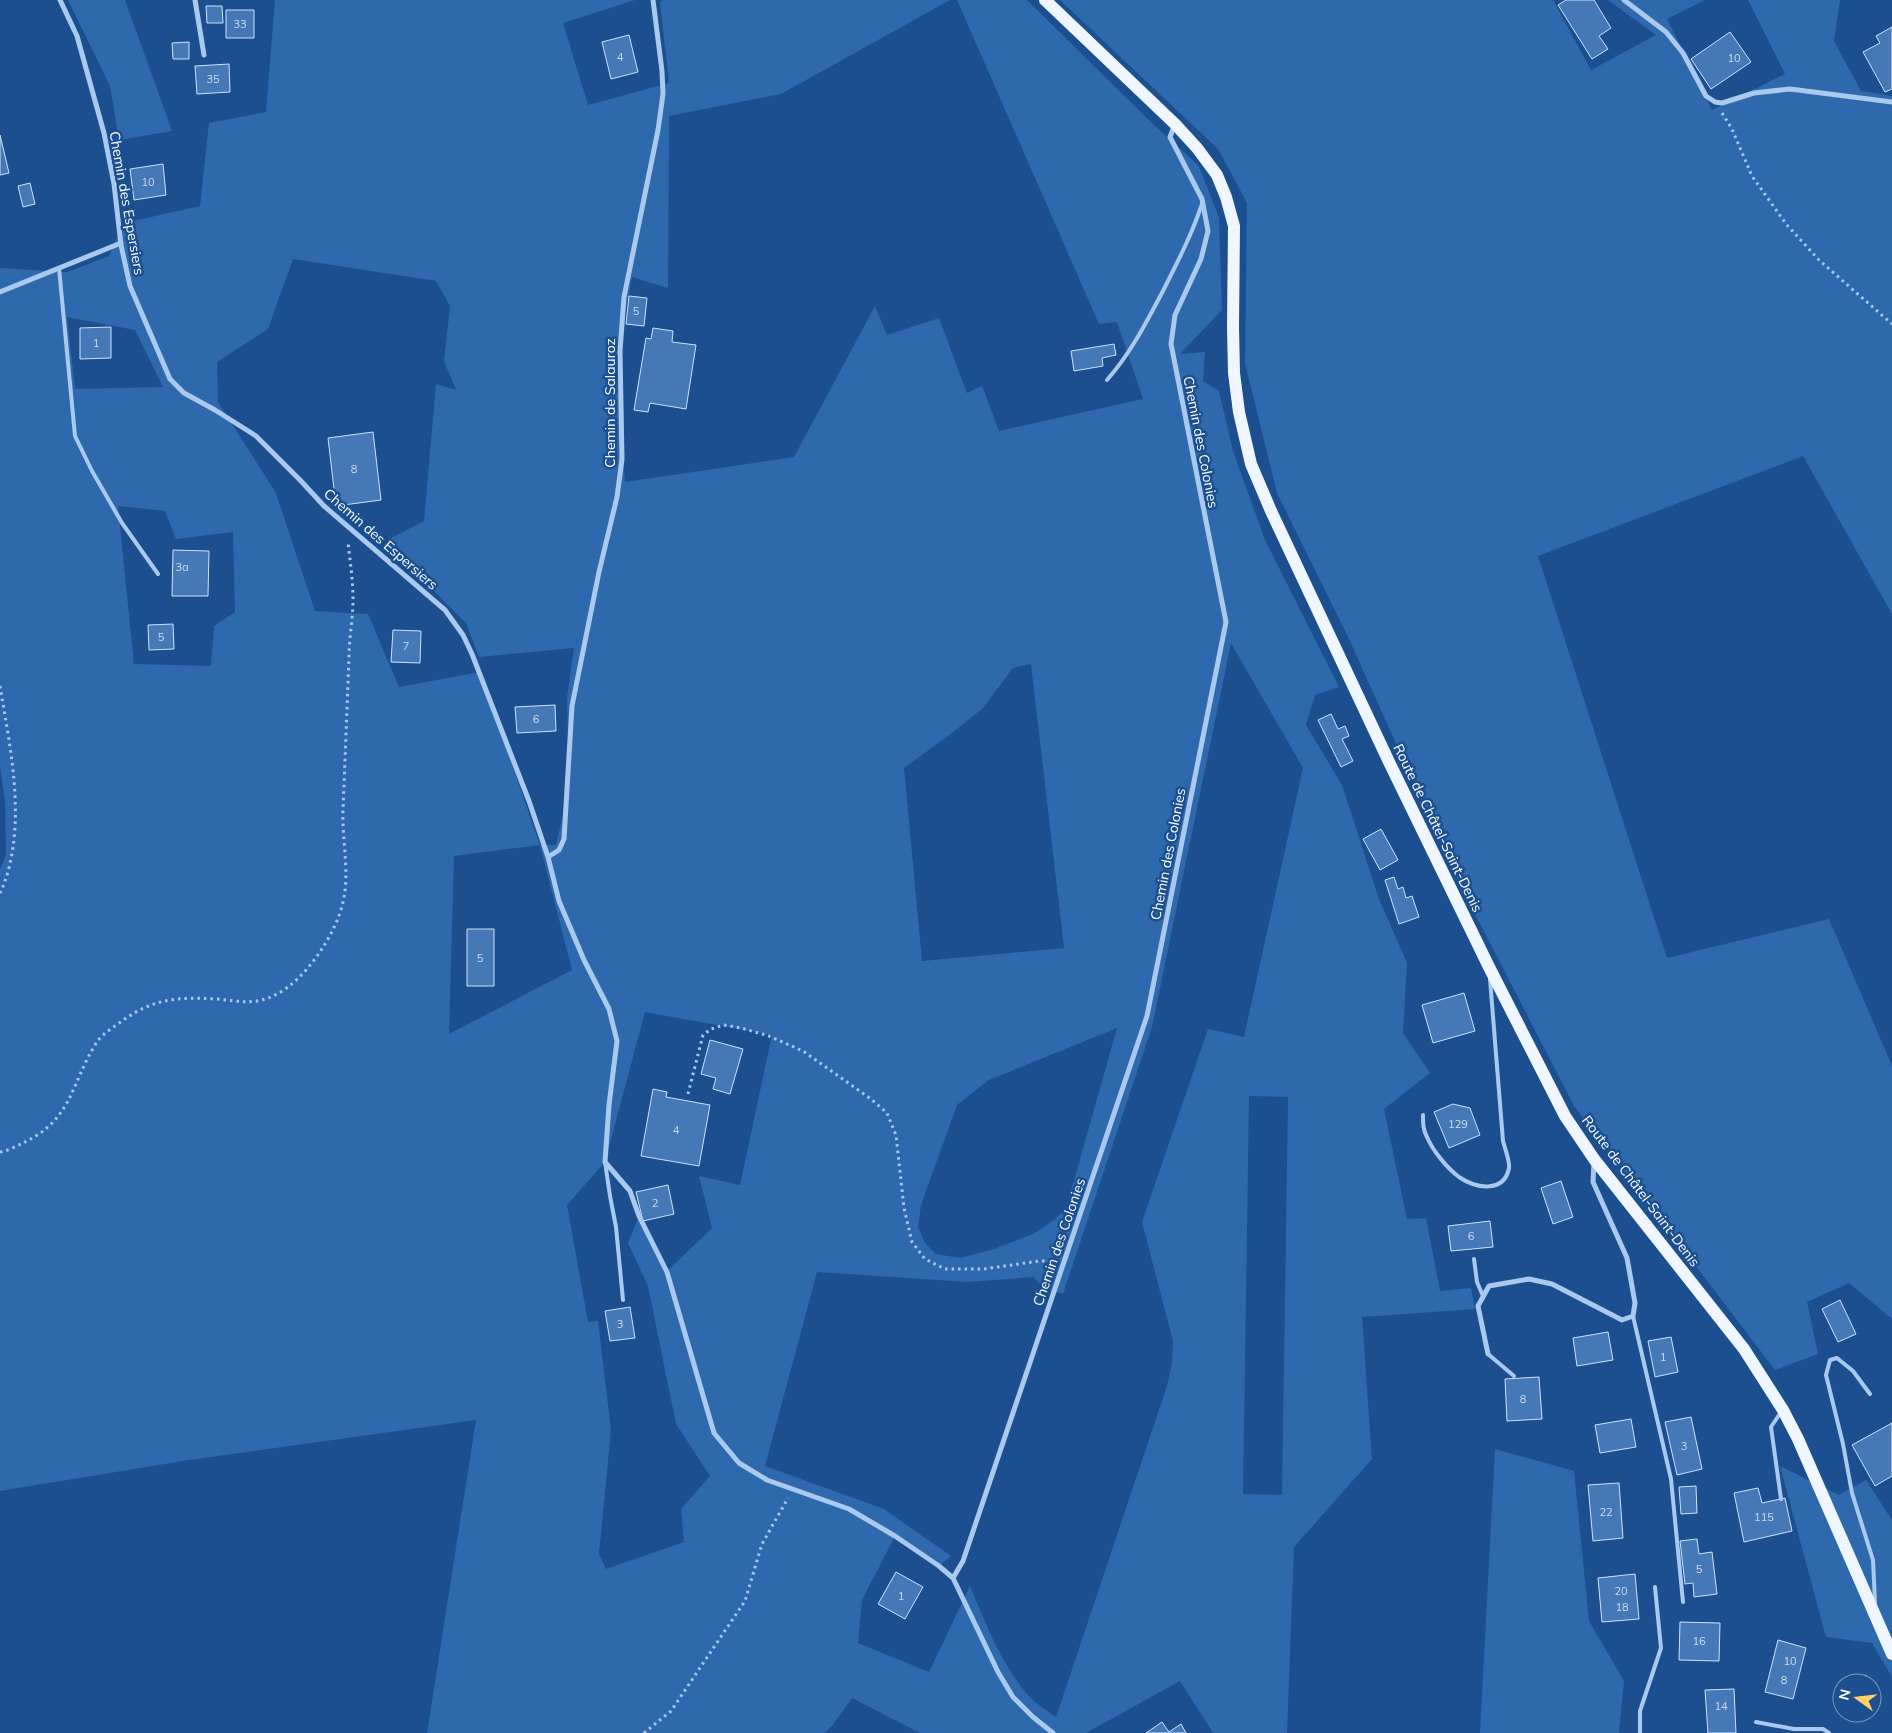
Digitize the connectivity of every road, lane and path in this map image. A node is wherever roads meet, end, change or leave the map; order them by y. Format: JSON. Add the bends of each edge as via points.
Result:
{"nodes":[{"id":1,"x":60,"y":0,"type":"edge"},
{"id":2,"x":195,"y":0,"type":"edge"},
{"id":3,"x":652,"y":0,"type":"edge"},
{"id":4,"x":1045,"y":0,"type":"edge"},
{"id":5,"x":1624,"y":0,"type":"edge"},
{"id":6,"x":204,"y":54,"type":"dead end"},
{"id":7,"x":1715,"y":102,"type":"junction"},
{"id":8,"x":1892,"y":102,"type":"edge"},
{"id":9,"x":1175,"y":124,"type":"junction"},
{"id":10,"x":1203,"y":202,"type":"junction"},
{"id":11,"x":121,"y":243,"type":"junction"},
{"id":12,"x":59,"y":268,"type":"junction"},
{"id":13,"x":0,"y":292,"type":"edge"},
{"id":14,"x":1892,"y":324,"type":"edge"},
{"id":15,"x":1107,"y":380,"type":"dead end"},
{"id":16,"x":351,"y":530,"type":"junction"},
{"id":17,"x":158,"y":574,"type":"dead end"},
{"id":18,"x":0,"y":686,"type":"edge"},
{"id":19,"x":548,"y":857,"type":"junction"},
{"id":20,"x":0,"y":893,"type":"edge"},
{"id":21,"x":1489,"y":967,"type":"junction"},
{"id":22,"x":688,"y":1094,"type":"dead end"},
{"id":23,"x":1423,"y":1115,"type":"dead end"},
{"id":24,"x":0,"y":1152,"type":"edge"},
{"id":25,"x":1594,"y":1159,"type":"junction"},
{"id":26,"x":606,"y":1162,"type":"junction"},
{"id":27,"x":1474,"y":1259,"type":"dead end"},
{"id":28,"x":1064,"y":1261,"type":"junction"},
{"id":29,"x":1483,"y":1296,"type":"junction"},
{"id":30,"x":623,"y":1300,"type":"dead end"},
{"id":31,"x":1633,"y":1316,"type":"junction"},
{"id":32,"x":1488,"y":1354,"type":"joint"},
{"id":33,"x":1514,"y":1376,"type":"dead end"},
{"id":34,"x":1870,"y":1394,"type":"dead end"},
{"id":35,"x":1783,"y":1410,"type":"junction"},
{"id":36,"x":793,"y":1489,"type":"junction"},
{"id":37,"x":1781,"y":1499,"type":"dead end"},
{"id":38,"x":953,"y":1578,"type":"junction"},
{"id":39,"x":1655,"y":1587,"type":"dead end"},
{"id":40,"x":1683,"y":1602,"type":"dead end"},
{"id":41,"x":1875,"y":1614,"type":"junction"},
{"id":42,"x":1892,"y":1654,"type":"edge"},
{"id":43,"x":1756,"y":1722,"type":"dead end"},
{"id":44,"x":644,"y":1733,"type":"edge"},
{"id":45,"x":1053,"y":1733,"type":"edge"},
{"id":46,"x":1640,"y":1733,"type":"edge"},
{"id":47,"x":1829,"y":1733,"type":"edge"}],
"edges":[{"from":1,"to":11,"type":"street","name":"Chemin des Espersiers","via":[[77,36],[96,102],[114,184]]},
{"from":2,"to":6,"type":"street"},
{"from":3,"to":19,"type":"street","name":"Chemin de Salauroz","via":[[662,94],[658,130],[624,297],[620,351],[621,477],[572,706],[564,839],[559,850]]},
{"from":4,"to":9,"type":"main road","name":"Route de Châtel-Saint-Denis"},
{"from":5,"to":7,"type":"street","via":[[1666,32],[1683,53],[1706,96]]},
{"from":7,"to":8,"type":"street","via":[[1790,89]]},
{"from":7,"to":14,"type":"path","via":[[1732,129],[1752,176],[1786,224],[1819,260]]},
{"from":9,"to":10,"type":"street","name":"Chemin des Colonies","via":[[1170,137]]},
{"from":9,"to":21,"type":"main road","name":"Route de Châtel-Saint-Denis","via":[[1217,175],[1234,226],[1234,373],[1251,464],[1363,707]]},
{"from":10,"to":15,"type":"lane","via":[[1192,234],[1147,322],[1124,361]]},
{"from":10,"to":28,"type":"street","name":"Chemin des Colonies","via":[[1208,231],[1201,259],[1175,314],[1171,344],[1226,622],[1146,1016]]},
{"from":11,"to":12,"type":"street"},
{"from":11,"to":16,"type":"street","name":"Chemin des Espersiers","via":[[130,286],[170,379],[184,393],[256,436]]},
{"from":12,"to":13,"type":"street"},
{"from":12,"to":17,"type":"lane","via":[[75,436],[122,523]]},
{"from":16,"to":19,"type":"street","name":"Chemin des Espersiers","via":[[444,610],[463,634]]},
{"from":16,"to":24,"type":"path","via":[[348,542],[353,600],[343,831],[346,876],[344,901],[324,949],[295,981],[257,1002],[168,999],[141,1008],[98,1040],[57,1119],[37,1136]]},
{"from":18,"to":20,"type":"path","via":[[16,827],[14,849]]},
{"from":19,"to":26,"type":"street","name":"Chemin des Espersiers","via":[[559,901],[608,1009],[617,1041]]},
{"from":21,"to":23,"type":"lane","via":[[1503,1141],[1509,1167],[1503,1181],[1495,1187],[1485,1187],[1458,1176],[1427,1139]]},
{"from":21,"to":25,"type":"main road","name":"Route de Châtel-Saint-Denis","via":[[1565,1116]]},
{"from":22,"to":28,"type":"path","via":[[703,1036],[711,1029],[724,1025],[741,1028],[803,1051],[887,1113],[896,1135],[904,1208],[912,1242],[925,1259],[945,1269],[984,1269]]},
{"from":25,"to":31,"type":"street","via":[[1593,1182],[1627,1258],[1636,1302]]},
{"from":25,"to":35,"type":"main road","name":"Route de Châtel-Saint-Denis","via":[[1744,1349]]},
{"from":26,"to":30,"type":"lane"},
{"from":26,"to":36,"type":"street","via":[[630,1191],[638,1216],[666,1272],[714,1433],[739,1463],[767,1480]]},
{"from":27,"to":29,"type":"lane","via":[[1476,1282]]},
{"from":28,"to":38,"type":"street","name":"Chemin des Colonies","via":[[963,1561]]},
{"from":29,"to":31,"type":"street","via":[[1489,1286],[1529,1279],[1552,1284],[1622,1320]]},
{"from":29,"to":32,"type":"street","via":[[1478,1306]]},
{"from":31,"to":40,"type":"lane","via":[[1671,1479]]},
{"from":32,"to":33,"type":"lane"},
{"from":34,"to":41,"type":"lane","via":[[1853,1371],[1837,1358],[1830,1360],[1826,1374],[1852,1493],[1873,1560]]},
{"from":35,"to":37,"type":"lane","via":[[1771,1427]]},
{"from":35,"to":41,"type":"main road","name":"Route de Châtel-Saint-Denis"},
{"from":36,"to":38,"type":"street","via":[[849,1509],[902,1540]]},
{"from":36,"to":44,"type":"path","via":[[762,1544],[745,1602],[671,1711]]},
{"from":38,"to":45,"type":"street","via":[[1013,1697]]},
{"from":39,"to":46,"type":"lane","via":[[1661,1648],[1640,1711]]},
{"from":41,"to":42,"type":"main road","name":"Route de Châtel-Saint-Denis"},
{"from":43,"to":47,"type":"lane","via":[[1794,1729],[1823,1729]]}]}
